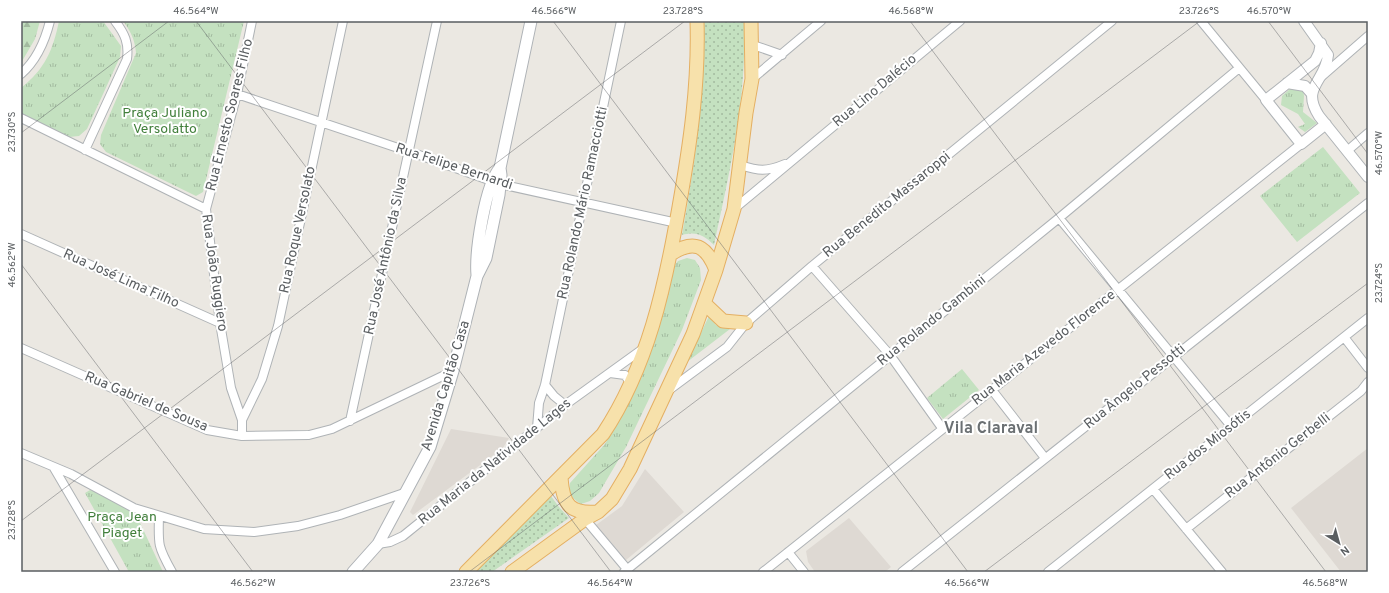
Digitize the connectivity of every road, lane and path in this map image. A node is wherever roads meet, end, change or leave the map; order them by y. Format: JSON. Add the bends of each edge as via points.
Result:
{"nodes":[{"id":1,"x":50,"y":21,"type":"edge"},
{"id":2,"x":115,"y":21,"type":"edge"},
{"id":3,"x":252,"y":21,"type":"edge"},
{"id":4,"x":343,"y":21,"type":"edge"},
{"id":5,"x":437,"y":21,"type":"edge"},
{"id":6,"x":531,"y":21,"type":"edge"},
{"id":7,"x":621,"y":21,"type":"edge"},
{"id":8,"x":697,"y":21,"type":"edge"},
{"id":9,"x":751,"y":21,"type":"edge"},
{"id":10,"x":821,"y":21,"type":"edge"},
{"id":11,"x":960,"y":21,"type":"edge"},
{"id":12,"x":1112,"y":21,"type":"edge"},
{"id":13,"x":1201,"y":21,"type":"edge"},
{"id":14,"x":1304,"y":21,"type":"edge"},
{"id":15,"x":1368,"y":36,"type":"edge"},
{"id":16,"x":1321,"y":43,"type":"junction"},
{"id":17,"x":753,"y":45,"type":"junction"},
{"id":18,"x":782,"y":55,"type":"junction"},
{"id":19,"x":1238,"y":69,"type":"junction"},
{"id":20,"x":21,"y":74,"type":"edge"},
{"id":21,"x":1320,"y":78,"type":"junction"},
{"id":22,"x":752,"y":79,"type":"junction"},
{"id":23,"x":1287,"y":83,"type":"junction"},
{"id":24,"x":237,"y":94,"type":"junction"},
{"id":25,"x":1312,"y":94,"type":"junction"},
{"id":26,"x":1266,"y":100,"type":"junction"},
{"id":27,"x":21,"y":118,"type":"edge"},
{"id":28,"x":321,"y":122,"type":"junction"},
{"id":29,"x":1326,"y":124,"type":"junction"},
{"id":30,"x":1368,"y":133,"type":"edge"},
{"id":31,"x":1301,"y":144,"type":"junction"},
{"id":32,"x":85,"y":150,"type":"junction"},
{"id":33,"x":1347,"y":151,"type":"junction"},
{"id":34,"x":408,"y":152,"type":"junction"},
{"id":35,"x":791,"y":162,"type":"junction"},
{"id":36,"x":740,"y":165,"type":"junction"},
{"id":37,"x":1368,"y":177,"type":"edge"},
{"id":38,"x":496,"y":183,"type":"junction"},
{"id":39,"x":584,"y":203,"type":"junction"},
{"id":40,"x":1368,"y":203,"type":"edge"},
{"id":41,"x":206,"y":209,"type":"junction"},
{"id":42,"x":734,"y":210,"type":"junction"},
{"id":43,"x":1059,"y":218,"type":"junction"},
{"id":44,"x":677,"y":223,"type":"junction"},
{"id":45,"x":21,"y":234,"type":"edge"},
{"id":46,"x":671,"y":254,"type":"junction"},
{"id":47,"x":812,"y":266,"type":"junction"},
{"id":48,"x":716,"y":270,"type":"junction"},
{"id":49,"x":1118,"y":289,"type":"junction"},
{"id":50,"x":705,"y":304,"type":"junction"},
{"id":51,"x":1368,"y":318,"type":"edge"},
{"id":52,"x":220,"y":323,"type":"junction"},
{"id":53,"x":746,"y":323,"type":"junction"},
{"id":54,"x":1344,"y":337,"type":"junction"},
{"id":55,"x":646,"y":346,"type":"junction"},
{"id":56,"x":21,"y":348,"type":"edge"},
{"id":57,"x":890,"y":355,"type":"junction"},
{"id":58,"x":1173,"y":356,"type":"junction"},
{"id":59,"x":1368,"y":368,"type":"edge"},
{"id":60,"x":453,"y":371,"type":"junction"},
{"id":61,"x":610,"y":373,"type":"junction"},
{"id":62,"x":1368,"y":382,"type":"edge"},
{"id":63,"x":545,"y":384,"type":"junction"},
{"id":64,"x":631,"y":384,"type":"junction"},
{"id":65,"x":992,"y":390,"type":"junction"},
{"id":66,"x":666,"y":392,"type":"junction"},
{"id":67,"x":565,"y":405,"type":"junction"},
{"id":68,"x":242,"y":420,"type":"junction"},
{"id":69,"x":350,"y":421,"type":"junction"},
{"id":70,"x":1232,"y":426,"type":"junction"},
{"id":71,"x":537,"y":428,"type":"junction"},
{"id":72,"x":942,"y":428,"type":"junction"},
{"id":73,"x":242,"y":436,"type":"junction"},
{"id":74,"x":21,"y":453,"type":"edge"},
{"id":75,"x":1045,"y":458,"type":"junction"},
{"id":76,"x":54,"y":468,"type":"junction"},
{"id":77,"x":561,"y":478,"type":"junction"},
{"id":78,"x":1153,"y":489,"type":"junction"},
{"id":79,"x":404,"y":493,"type":"junction"},
{"id":80,"x":598,"y":512,"type":"junction"},
{"id":81,"x":159,"y":516,"type":"junction"},
{"id":82,"x":586,"y":519,"type":"junction"},
{"id":83,"x":1186,"y":528,"type":"junction"},
{"id":84,"x":378,"y":544,"type":"junction"},
{"id":85,"x":788,"y":552,"type":"junction"},
{"id":86,"x":625,"y":570,"type":"edge"},
{"id":87,"x":905,"y":571,"type":"edge"},
{"id":88,"x":115,"y":572,"type":"edge"},
{"id":89,"x":172,"y":572,"type":"edge"},
{"id":90,"x":353,"y":572,"type":"edge"},
{"id":91,"x":466,"y":572,"type":"edge"},
{"id":92,"x":512,"y":572,"type":"edge"},
{"id":93,"x":763,"y":572,"type":"edge"},
{"id":94,"x":804,"y":572,"type":"edge"},
{"id":95,"x":1048,"y":572,"type":"edge"},
{"id":96,"x":1222,"y":572,"type":"edge"}],
"edges":[{"from":1,"to":20,"type":"street","via":[[39,53]]},
{"from":2,"to":32,"type":"street","via":[[126,36],[127,59]]},
{"from":3,"to":24,"type":"street","name":"Rua Ernesto Soares Filho"},
{"from":4,"to":28,"type":"street","name":"Rua Roque Versolato"},
{"from":5,"to":34,"type":"street","name":"Rua José Antônio da Silva"},
{"from":6,"to":38,"type":"main road","name":"Avenida Capitão Casa"},
{"from":7,"to":39,"type":"street","name":"Rua Rolando Mário Ramacciotti"},
{"from":8,"to":44,"type":"main road","via":[[697,83],[690,150]]},
{"from":9,"to":17,"type":"main road"},
{"from":10,"to":18,"type":"street"},
{"from":11,"to":35,"type":"street","name":"Rua Lino Dalécio"},
{"from":12,"to":47,"type":"street","name":"Rua Benedito Massaroppi"},
{"from":13,"to":19,"type":"street"},
{"from":14,"to":16,"type":"street"},
{"from":15,"to":21,"type":"street"},
{"from":16,"to":21,"type":"street","via":[[1328,55]]},
{"from":16,"to":23,"type":"street","via":[[1315,61]]},
{"from":17,"to":18,"type":"street"},
{"from":17,"to":22,"type":"main road"},
{"from":18,"to":22,"type":"street"},
{"from":19,"to":26,"type":"street"},
{"from":19,"to":43,"type":"street","name":"Rua Rolando Gambini"},
{"from":21,"to":25,"type":"street"},
{"from":22,"to":36,"type":"main road"},
{"from":23,"to":25,"type":"street","via":[[1305,86]]},
{"from":23,"to":26,"type":"street"},
{"from":24,"to":28,"type":"street","name":"Rua Felipe Bernardi"},
{"from":24,"to":41,"type":"street","name":"Rua Ernesto Soares Filho"},
{"from":25,"to":29,"type":"street","via":[[1315,110]]},
{"from":26,"to":31,"type":"street"},
{"from":27,"to":32,"type":"street","name":"Rua João Ruggiero"},
{"from":28,"to":34,"type":"street","name":"Rua Felipe Bernardi"},
{"from":28,"to":68,"type":"street","name":"Rua Roque Versolato","via":[[278,326],[262,379]]},
{"from":29,"to":31,"type":"street","name":"Rua Maria Azevedo Florence"},
{"from":29,"to":33,"type":"street"},
{"from":30,"to":33,"type":"street"},
{"from":31,"to":49,"type":"street","name":"Rua Maria Azevedo Florence"},
{"from":32,"to":41,"type":"street","name":"Rua João Ruggiero"},
{"from":33,"to":37,"type":"street"},
{"from":34,"to":38,"type":"street","name":"Rua Felipe Bernardi"},
{"from":34,"to":69,"type":"street","name":"Rua José Antônio da Silva"},
{"from":35,"to":36,"type":"street","name":"Rua Lino Dalécio","via":[[766,171]]},
{"from":35,"to":42,"type":"street","name":"Rua Lino Dalécio"},
{"from":36,"to":42,"type":"main road"},
{"from":38,"to":39,"type":"street","name":"Rua Felipe Bernardi"},
{"from":38,"to":60,"type":"main road","name":"Avenida Capitão Casa","via":[[477,257],[477,276]]},
{"from":39,"to":44,"type":"street","name":"Rua Felipe Bernardi"},
{"from":39,"to":63,"type":"street","name":"Rua Rolando Mário Ramacciotti"},
{"from":40,"to":58,"type":"street","name":"Rua Ângelo Pessotti"},
{"from":41,"to":52,"type":"street","name":"Rua João Ruggiero"},
{"from":42,"to":48,"type":"main road"},
{"from":43,"to":49,"type":"street"},
{"from":43,"to":57,"type":"street","name":"Rua Rolando Gambini"},
{"from":44,"to":46,"type":"main road"},
{"from":45,"to":52,"type":"street","name":"Rua José Lima Filho"},
{"from":46,"to":48,"type":"main road","via":[[686,246],[698,246],[706,252]]},
{"from":46,"to":55,"type":"main road"},
{"from":47,"to":53,"type":"street","name":"Rua Benedito Massaroppi"},
{"from":47,"to":57,"type":"street"},
{"from":48,"to":50,"type":"main road"},
{"from":49,"to":58,"type":"street"},
{"from":49,"to":65,"type":"street","name":"Rua Maria Azevedo Florence"},
{"from":50,"to":53,"type":"main road","via":[[723,321]]},
{"from":50,"to":66,"type":"main road"},
{"from":51,"to":54,"type":"street","name":"Rua dos Miosótis"},
{"from":52,"to":68,"type":"street","name":"Rua João Ruggiero","via":[[231,388]]},
{"from":53,"to":66,"type":"street","name":"Rua Benedito Massaroppi","via":[[727,347]]},
{"from":54,"to":59,"type":"street"},
{"from":54,"to":70,"type":"street","name":"Rua dos Miosótis"},
{"from":55,"to":61,"type":"street","name":"Rua Maria da Natividade Lages"},
{"from":55,"to":64,"type":"main road"},
{"from":56,"to":73,"type":"street","name":"Rua Gabriel de Sousa","via":[[207,430]]},
{"from":57,"to":72,"type":"street"},
{"from":57,"to":86,"type":"street","name":"Rua Rolando Gambini"},
{"from":58,"to":70,"type":"street"},
{"from":58,"to":75,"type":"street","name":"Rua Ângelo Pessotti"},
{"from":60,"to":69,"type":"street","name":"Rua Gabriel de Sousa"},
{"from":60,"to":79,"type":"main road","name":"Avenida Capitão Casa","via":[[430,447]]},
{"from":61,"to":64,"type":"street","via":[[625,375]]},
{"from":61,"to":67,"type":"street","name":"Rua Maria da Natividade Lages"},
{"from":62,"to":83,"type":"street","name":"Rua Antônio Gerbelli","via":[[1361,391]]},
{"from":63,"to":67,"type":"street"},
{"from":63,"to":71,"type":"street","name":"Rua Rolando Mário Ramacciotti","via":[[539,403]]},
{"from":64,"to":77,"type":"main road","via":[[603,434]]},
{"from":65,"to":72,"type":"street","name":"Rua Maria Azevedo Florence"},
{"from":65,"to":75,"type":"street"},
{"from":66,"to":80,"type":"main road","via":[[628,474],[612,499]]},
{"from":67,"to":71,"type":"street","name":"Rua Maria da Natividade Lages"},
{"from":68,"to":73,"type":"street","name":"Rua Roque Versolato"},
{"from":69,"to":73,"type":"street","name":"Rua Gabriel de Sousa","via":[[309,435]]},
{"from":70,"to":78,"type":"street","name":"Rua dos Miosótis"},
{"from":71,"to":84,"type":"street","name":"Rua Maria da Natividade Lages","via":[[403,536]]},
{"from":72,"to":85,"type":"street","name":"Rua Maria Azevedo Florence"},
{"from":74,"to":76,"type":"street"},
{"from":75,"to":87,"type":"street","name":"Rua Ângelo Pessotti"},
{"from":76,"to":81,"type":"street","via":[[134,508]]},
{"from":76,"to":88,"type":"street"},
{"from":77,"to":80,"type":"main road","via":[[565,500],[572,509],[584,513]]},
{"from":77,"to":91,"type":"main road"},
{"from":78,"to":83,"type":"street"},
{"from":78,"to":95,"type":"street","name":"Rua dos Miosótis"},
{"from":79,"to":81,"type":"street","via":[[298,526],[254,532],[204,529]]},
{"from":79,"to":84,"type":"main road","name":"Avenida Capitão Casa"},
{"from":80,"to":82,"type":"main road"},
{"from":81,"to":89,"type":"street","via":[[158,543]]},
{"from":82,"to":86,"type":"street"},
{"from":82,"to":92,"type":"main road"},
{"from":83,"to":96,"type":"street"},
{"from":84,"to":90,"type":"main road","name":"Avenida Capitão Casa"},
{"from":85,"to":93,"type":"street","name":"Rua Maria Azevedo Florence"},
{"from":85,"to":94,"type":"street"}]}
